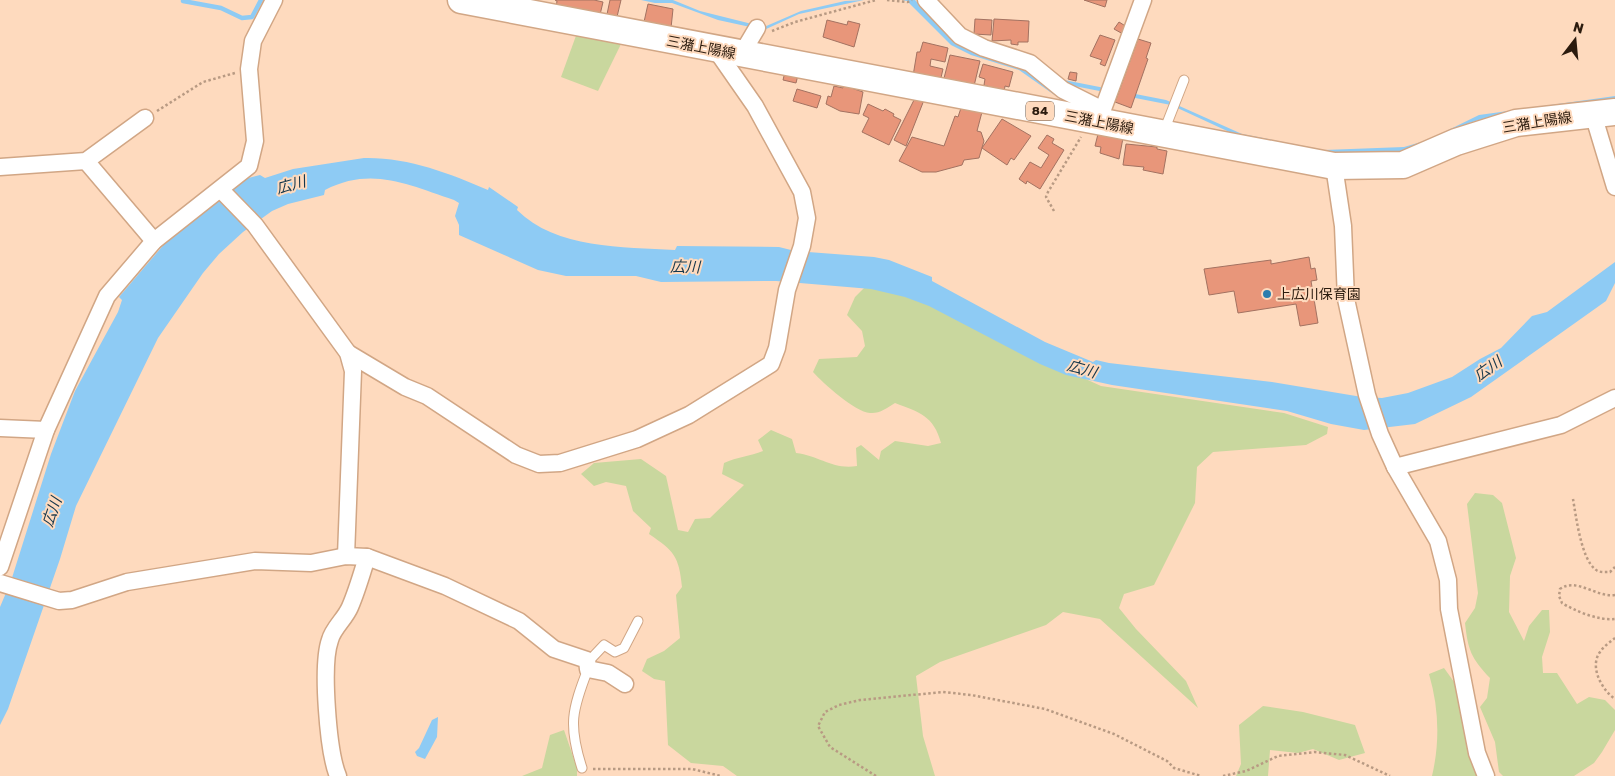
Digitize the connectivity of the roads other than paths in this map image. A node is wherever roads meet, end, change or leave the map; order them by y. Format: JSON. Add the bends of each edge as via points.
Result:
{"nodes":[{"id":1,"x":274,"y":0,"type":"edge"},
{"id":2,"x":461,"y":0,"type":"edge"},
{"id":3,"x":926,"y":0,"type":"edge"},
{"id":4,"x":1143,"y":0,"type":"edge"},
{"id":5,"x":547,"y":8,"type":"edge"},
{"id":6,"x":716,"y":50,"type":"junction"},
{"id":7,"x":1184,"y":80,"type":"dead end"},
{"id":8,"x":1604,"y":113,"type":"edge"},
{"id":9,"x":145,"y":118,"type":"road end"},
{"id":10,"x":1098,"y":118,"type":"junction"},
{"id":11,"x":1165,"y":127,"type":"junction"},
{"id":12,"x":86,"y":161,"type":"junction"},
{"id":13,"x":1334,"y":166,"type":"junction"},
{"id":14,"x":0,"y":167,"type":"edge"},
{"id":15,"x":1615,"y":187,"type":"edge"},
{"id":16,"x":223,"y":192,"type":"junction"},
{"id":17,"x":154,"y":241,"type":"junction"},
{"id":18,"x":348,"y":353,"type":"junction"},
{"id":19,"x":1615,"y":398,"type":"edge"},
{"id":20,"x":0,"y":428,"type":"edge"},
{"id":21,"x":46,"y":430,"type":"junction"},
{"id":22,"x":1395,"y":467,"type":"junction"},
{"id":23,"x":346,"y":556,"type":"junction"},
{"id":24,"x":368,"y":557,"type":"junction"},
{"id":25,"x":0,"y":567,"type":"edge"},
{"id":26,"x":4,"y":585,"type":"edge"},
{"id":27,"x":638,"y":621,"type":"dead end"},
{"id":28,"x":588,"y":666,"type":"junction"},
{"id":29,"x":625,"y":684,"type":"dead end"},
{"id":30,"x":582,"y":768,"type":"road end"},
{"id":31,"x":338,"y":776,"type":"edge"},
{"id":32,"x":1486,"y":776,"type":"edge"}],
"edges":[{"from":1,"to":16,"type":"street","via":[[253,41],[249,68],[254,141],[249,166]]},
{"from":2,"to":5,"type":"main road","name":"三潴上陽線","number":"84"},
{"from":3,"to":10,"type":"street","via":[[960,36],[984,48],[1030,63]]},
{"from":4,"to":10,"type":"street"},
{"from":5,"to":6,"type":"main road","name":"三潴上陽線","number":"84"},
{"from":6,"to":10,"type":"main road","name":"三潴上陽線","number":"84","via":[[750,41]]},
{"from":6,"to":18,"type":"street","via":[[755,106],[802,192],[807,218],[771,364],[689,415],[637,439],[560,463],[539,464],[516,455],[427,396]]},
{"from":7,"to":11,"type":"lane"},
{"from":8,"to":13,"type":"main road","name":"三潴上陽線","number":"84","via":[[1516,123],[1456,142],[1403,165]]},
{"from":8,"to":15,"type":"street"},
{"from":9,"to":12,"type":"street"},
{"from":10,"to":11,"type":"main road","name":"三潴上陽線","number":"84"},
{"from":11,"to":13,"type":"main road","name":"三潴上陽線","number":"84"},
{"from":12,"to":14,"type":"street"},
{"from":12,"to":17,"type":"street"},
{"from":13,"to":22,"type":"street","via":[[1344,226],[1346,298],[1367,394]]},
{"from":16,"to":17,"type":"street"},
{"from":16,"to":18,"type":"street","via":[[256,225]]},
{"from":17,"to":21,"type":"street","via":[[107,296]]},
{"from":18,"to":23,"type":"street","via":[[353,370]]},
{"from":19,"to":22,"type":"street","via":[[1561,425]]},
{"from":20,"to":21,"type":"street"},
{"from":21,"to":25,"type":"street"},
{"from":22,"to":32,"type":"street","via":[[1438,541],[1448,580],[1449,609],[1477,753]]},
{"from":23,"to":24,"type":"street"},
{"from":23,"to":26,"type":"street","via":[[311,563],[245,563],[127,582],[72,600],[59,601]]},
{"from":24,"to":28,"type":"street","via":[[444,586],[519,621],[554,649],[587,660]]},
{"from":24,"to":31,"type":"street","via":[[349,608],[330,638],[326,657],[330,738]]},
{"from":27,"to":28,"type":"lane","via":[[624,648],[615,652],[604,645]]},
{"from":28,"to":29,"type":"street"},
{"from":28,"to":30,"type":"lane","via":[[572,724]]}]}
